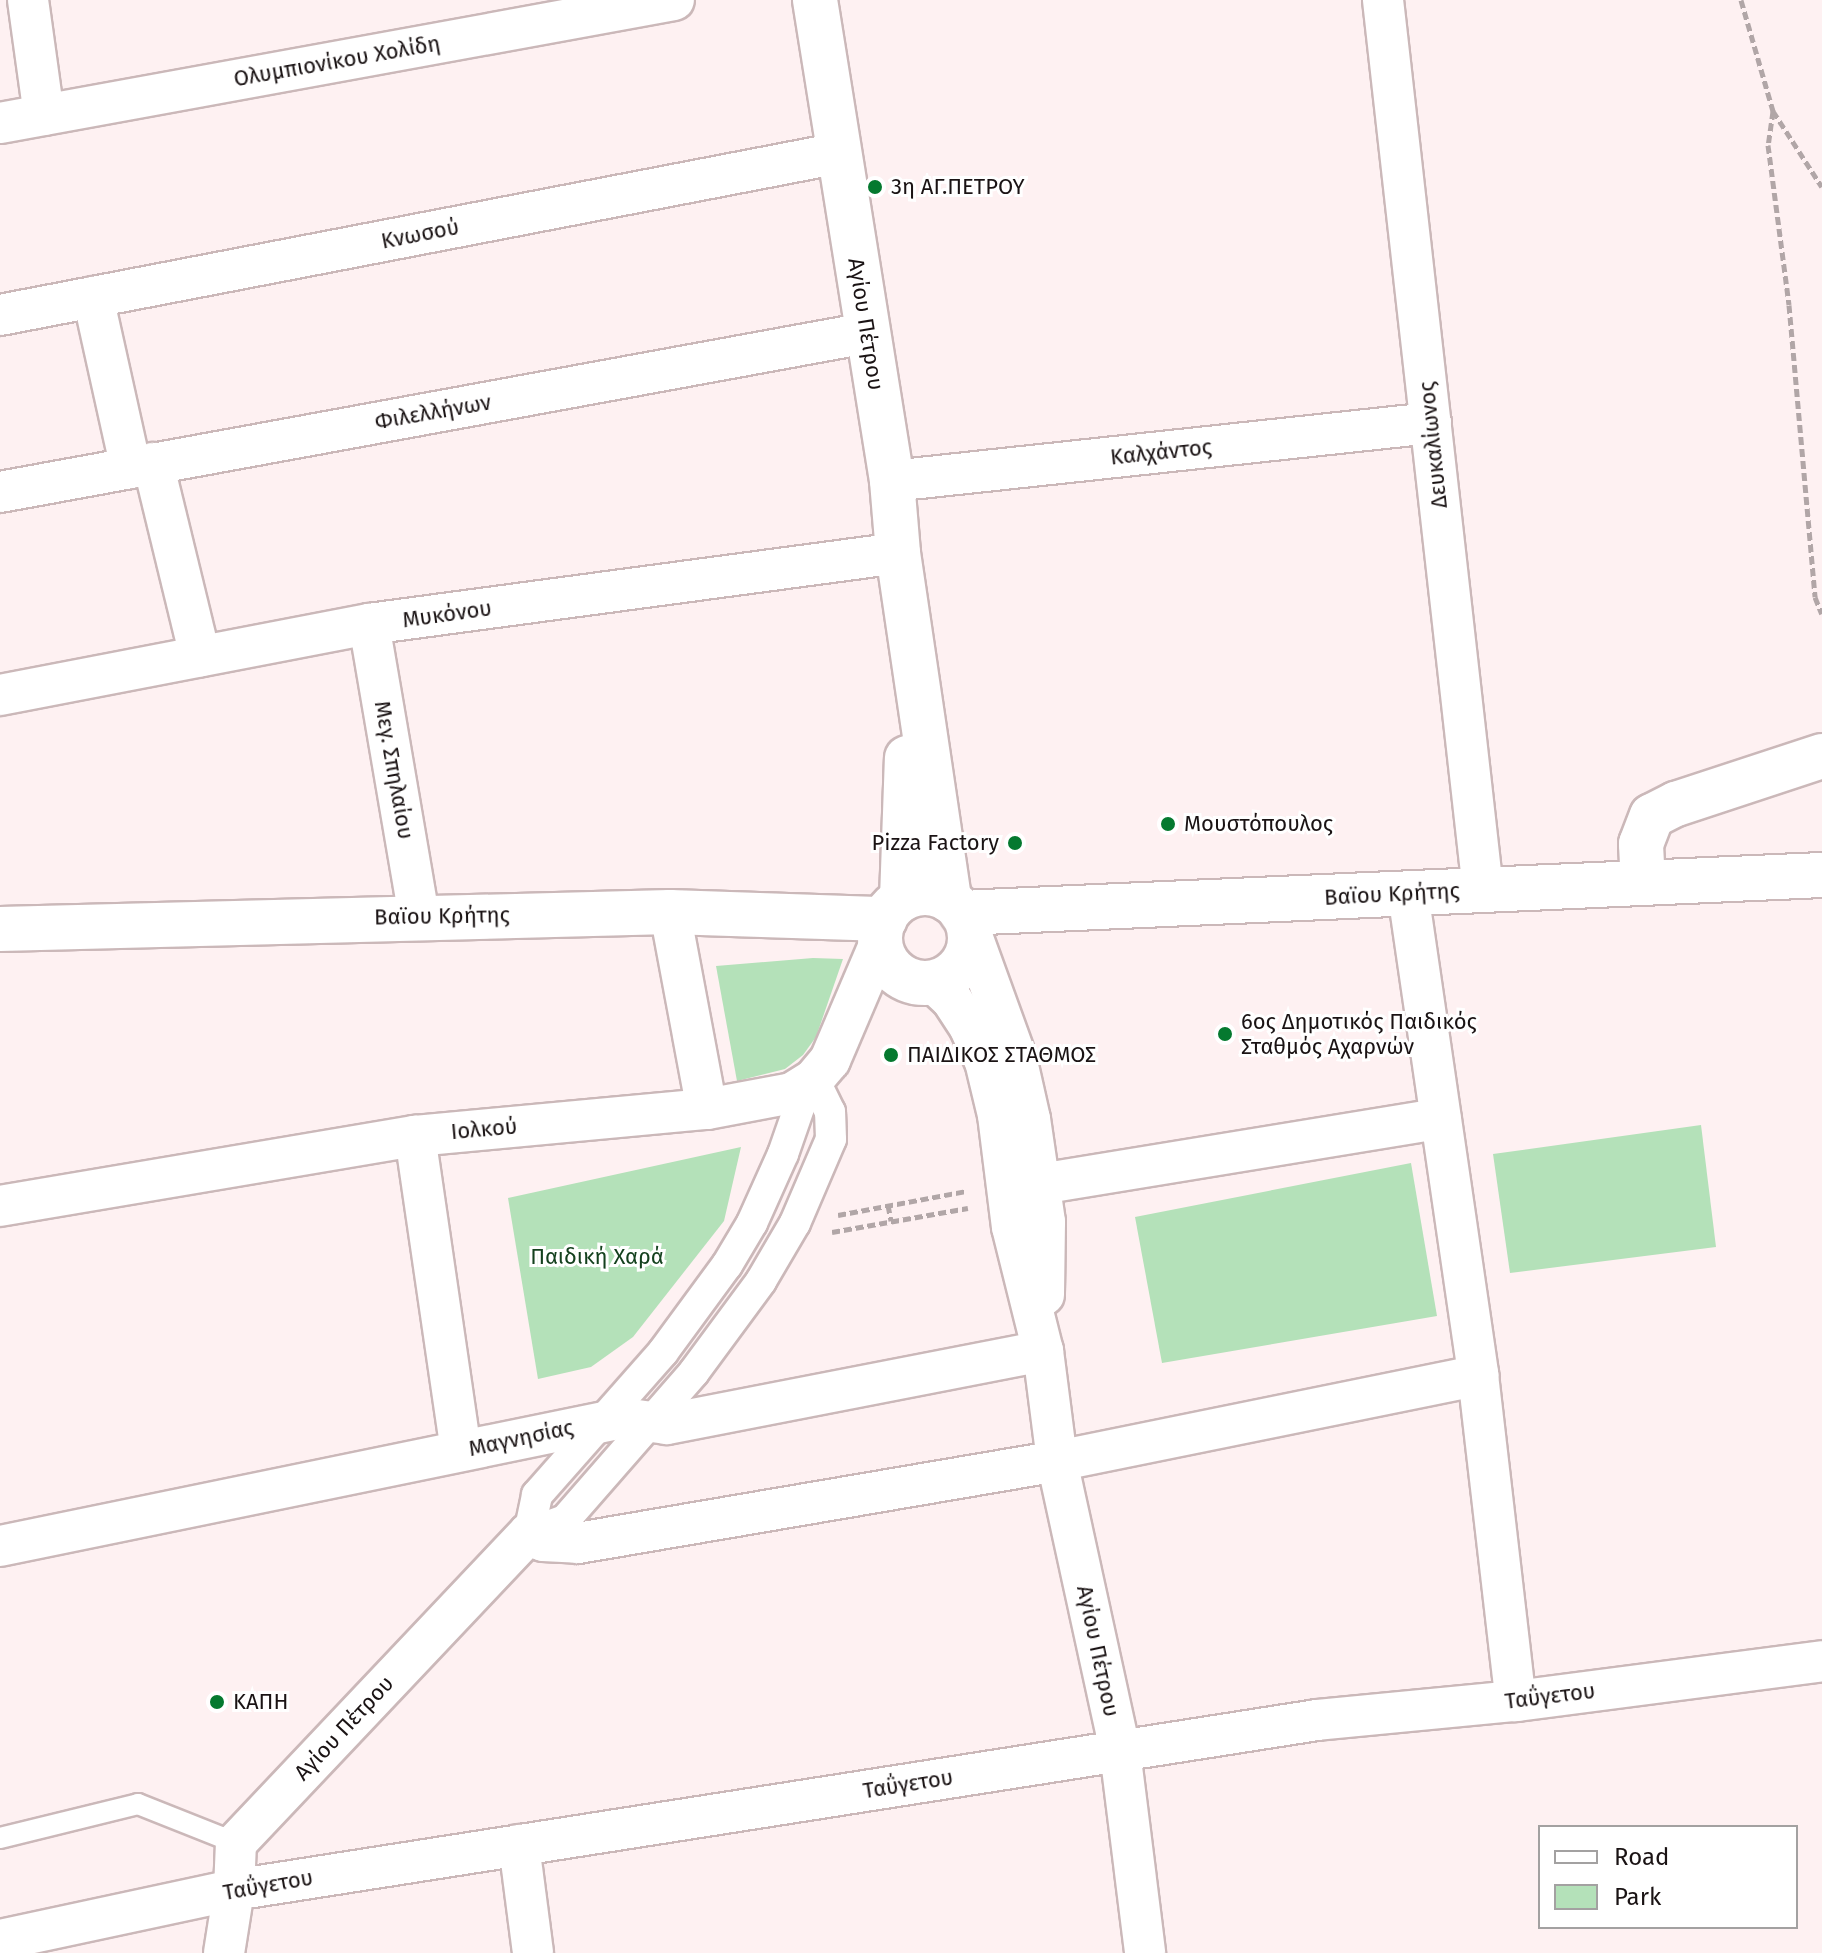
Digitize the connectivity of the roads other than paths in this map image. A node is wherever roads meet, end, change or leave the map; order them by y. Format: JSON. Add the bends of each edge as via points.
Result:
{"nodes":[{"id":1,"x":28,"y":0,"type":"edge"},
{"id":2,"x":674,"y":0,"type":"edge"},
{"id":3,"x":815,"y":0,"type":"edge"},
{"id":4,"x":1383,"y":0,"type":"edge"},
{"id":5,"x":44,"y":115,"type":"junction"},
{"id":6,"x":0,"y":123,"type":"edge"},
{"id":7,"x":840,"y":153,"type":"junction"},
{"id":8,"x":93,"y":297,"type":"junction"},
{"id":9,"x":0,"y":315,"type":"edge"},
{"id":10,"x":866,"y":333,"type":"junction"},
{"id":11,"x":1431,"y":423,"type":"junction"},
{"id":12,"x":142,"y":466,"type":"junction"},
{"id":13,"x":892,"y":481,"type":"junction"},
{"id":14,"x":0,"y":492,"type":"edge"},
{"id":15,"x":898,"y":553,"type":"junction"},
{"id":16,"x":369,"y":624,"type":"junction"},
{"id":17,"x":911,"y":648,"type":"junction"},
{"id":18,"x":200,"y":656,"type":"junction"},
{"id":19,"x":0,"y":695,"type":"edge"},
{"id":20,"x":1822,"y":756,"type":"edge"},
{"id":21,"x":1822,"y":875,"type":"edge"},
{"id":22,"x":1643,"y":883,"type":"junction"},
{"id":23,"x":1483,"y":890,"type":"junction"},
{"id":24,"x":1408,"y":893,"type":"junction"},
{"id":25,"x":670,"y":912,"type":"junction"},
{"id":26,"x":960,"y":914,"type":"junction"},
{"id":27,"x":419,"y":916,"type":"junction"},
{"id":28,"x":889,"y":921,"type":"junction"},
{"id":29,"x":0,"y":929,"type":"edge"},
{"id":30,"x":934,"y":983,"type":"junction"},
{"id":31,"x":811,"y":1082,"type":"junction"},
{"id":32,"x":707,"y":1109,"type":"junction"},
{"id":33,"x":1441,"y":1118,"type":"junction"},
{"id":34,"x":415,"y":1136,"type":"junction"},
{"id":35,"x":1018,"y":1189,"type":"junction"},
{"id":36,"x":0,"y":1206,"type":"edge"},
{"id":37,"x":1043,"y":1351,"type":"junction"},
{"id":38,"x":1478,"y":1375,"type":"junction"},
{"id":39,"x":603,"y":1421,"type":"junction"},
{"id":40,"x":649,"y":1423,"type":"junction"},
{"id":41,"x":461,"y":1451,"type":"junction"},
{"id":42,"x":1057,"y":1461,"type":"junction"},
{"id":43,"x":529,"y":1533,"type":"junction"},
{"id":44,"x":0,"y":1546,"type":"edge"},
{"id":45,"x":1822,"y":1661,"type":"edge"},
{"id":46,"x":1516,"y":1701,"type":"junction"},
{"id":47,"x":1120,"y":1751,"type":"junction"},
{"id":48,"x":0,"y":1838,"type":"edge"},
{"id":49,"x":236,"y":1843,"type":"junction"},
{"id":50,"x":519,"y":1845,"type":"junction"},
{"id":51,"x":234,"y":1890,"type":"junction"},
{"id":52,"x":0,"y":1940,"type":"edge"},
{"id":53,"x":224,"y":1953,"type":"edge"},
{"id":54,"x":533,"y":1953,"type":"edge"},
{"id":55,"x":1145,"y":1953,"type":"edge"}],
"edges":[{"from":1,"to":5,"type":"street"},
{"from":2,"to":5,"type":"street","name":"Ολυμπιονίκου Χολίδη"},
{"from":3,"to":7,"type":"street","name":"Αγίου Πέτρου"},
{"from":4,"to":11,"type":"street","name":"Δευκαλίωνος"},
{"from":5,"to":6,"type":"street","name":"Ολυμπιονίκου Χολίδη"},
{"from":7,"to":8,"type":"street","name":"Κνωσού"},
{"from":7,"to":10,"type":"street","name":"Αγίου Πέτρου"},
{"from":8,"to":9,"type":"street","name":"Κνωσού"},
{"from":8,"to":12,"type":"street"},
{"from":10,"to":12,"type":"street","name":"Φιλελλήνων"},
{"from":10,"to":13,"type":"street","name":"Αγίου Πέτρου"},
{"from":11,"to":13,"type":"street","name":"Καλχάντος"},
{"from":11,"to":23,"type":"street","name":"Δευκαλίωνος"},
{"from":12,"to":14,"type":"street","name":"Φιλελλήνων"},
{"from":12,"to":18,"type":"street"},
{"from":13,"to":15,"type":"street","name":"Αγίου Πέτρου"},
{"from":15,"to":16,"type":"street","name":"Μυκόνου"},
{"from":15,"to":17,"type":"street","name":"Αγίου Πέτρου"},
{"from":16,"to":18,"type":"street","name":"Μυκόνου"},
{"from":16,"to":27,"type":"street","name":"Μεγ. Σπηλαίου"},
{"from":17,"to":26,"type":"street","name":"Αγίου Πέτρου"},
{"from":17,"to":28,"type":"street","name":"Αγίου Πέτρου"},
{"from":18,"to":19,"type":"street","name":"Μυκόνου"},
{"from":20,"to":22,"type":"street","via":[[1652,816],[1641,844]]},
{"from":21,"to":22,"type":"street","name":"Βαϊου Κρήτης"},
{"from":22,"to":23,"type":"street","name":"Βαϊου Κρήτης"},
{"from":23,"to":24,"type":"street","name":"Βαϊου Κρήτης"},
{"from":24,"to":26,"type":"street","name":"Βαϊου Κρήτης"},
{"from":24,"to":33,"type":"street"},
{"from":25,"to":27,"type":"street","name":"Βαϊου Κρήτης"},
{"from":25,"to":28,"type":"street","name":"Βαϊου Κρήτης"},
{"from":25,"to":32,"type":"street"},
{"from":26,"to":28,"type":"street","via":[[934,894],[918,893]]},
{"from":26,"to":30,"type":"street","via":[[970,947],[963,964]]},
{"from":26,"to":35,"type":"street","name":"Αγίου Πέτρου","via":[[1016,1057]]},
{"from":27,"to":29,"type":"street","name":"Βαϊου Κρήτης"},
{"from":28,"to":30,"type":"street","via":[[886,961],[899,975]]},
{"from":28,"to":31,"type":"street","via":[[830,1060]]},
{"from":30,"to":35,"type":"street","name":"Αγίου Πέτρου","via":[[952,1000],[985,1061]]},
{"from":31,"to":32,"type":"street","name":"Ιολκού","via":[[773,1099]]},
{"from":31,"to":39,"type":"street","via":[[779,1165],[727,1265],[691,1317]]},
{"from":31,"to":40,"type":"street","via":[[830,1112],[831,1139],[790,1232],[731,1325]]},
{"from":32,"to":34,"type":"street","name":"Ιολκού"},
{"from":33,"to":35,"type":"street"},
{"from":33,"to":38,"type":"street"},
{"from":34,"to":36,"type":"street","name":"Ιολκού"},
{"from":34,"to":41,"type":"street"},
{"from":35,"to":37,"type":"street","name":"Αγίου Πέτρου"},
{"from":37,"to":40,"type":"street","name":"Μαγνησίας","via":[[667,1424]]},
{"from":37,"to":42,"type":"street","name":"Αγίου Πέτρου"},
{"from":38,"to":42,"type":"street"},
{"from":38,"to":46,"type":"street"},
{"from":39,"to":40,"type":"street","name":"Μαγνησίας"},
{"from":39,"to":41,"type":"street","name":"Μαγνησίας"},
{"from":39,"to":43,"type":"street","via":[[537,1495]]},
{"from":40,"to":43,"type":"street","via":[[565,1520]]},
{"from":41,"to":44,"type":"street","name":"Μαγνησίας"},
{"from":42,"to":43,"type":"street","via":[[578,1543],[543,1541]]},
{"from":42,"to":47,"type":"street","name":"Αγίου Πέτρου"},
{"from":43,"to":49,"type":"street","name":"Αγίου Πέτρου"},
{"from":45,"to":46,"type":"street","name":"Ταΰγετου"},
{"from":46,"to":47,"type":"street","name":"Ταΰγετου","via":[[1317,1720]]},
{"from":47,"to":50,"type":"street","name":"Ταΰγετου"},
{"from":47,"to":55,"type":"street","name":"Αγίου Πέτρου"},
{"from":48,"to":49,"type":"lane","via":[[138,1804]]},
{"from":49,"to":51,"type":"street"},
{"from":50,"to":51,"type":"street","name":"Ταΰγετου"},
{"from":50,"to":54,"type":"street"},
{"from":51,"to":52,"type":"street","name":"Ταΰγετου"},
{"from":51,"to":53,"type":"street"}]}
